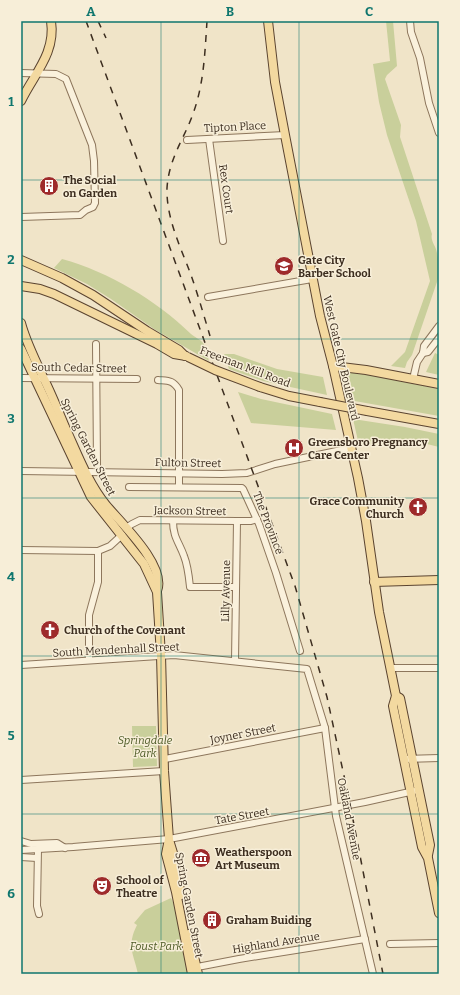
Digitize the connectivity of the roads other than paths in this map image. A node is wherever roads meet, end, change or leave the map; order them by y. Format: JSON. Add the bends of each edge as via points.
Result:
{"nodes":[{"id":1,"x":51,"y":21,"type":"edge"},
{"id":2,"x":410,"y":21,"type":"edge"},
{"id":3,"x":269,"y":22,"type":"edge"},
{"id":4,"x":21,"y":73,"type":"edge"},
{"id":5,"x":38,"y":74,"type":"junction"},
{"id":6,"x":23,"y":89,"type":"edge"},
{"id":7,"x":21,"y":101,"type":"edge"},
{"id":8,"x":439,"y":133,"type":"edge"},
{"id":9,"x":285,"y":135,"type":"junction"},
{"id":10,"x":209,"y":139,"type":"junction"},
{"id":11,"x":187,"y":140,"type":"dead end"},
{"id":12,"x":21,"y":217,"type":"edge"},
{"id":13,"x":224,"y":241,"type":"dead end"},
{"id":14,"x":21,"y":260,"type":"edge"},
{"id":15,"x":312,"y":279,"type":"junction"},
{"id":16,"x":21,"y":286,"type":"edge"},
{"id":17,"x":208,"y":297,"type":"dead end"},
{"id":18,"x":21,"y":323,"type":"edge"},
{"id":19,"x":439,"y":326,"type":"edge"},
{"id":20,"x":431,"y":336,"type":"junction"},
{"id":21,"x":438,"y":339,"type":"edge"},
{"id":22,"x":96,"y":344,"type":"dead end"},
{"id":23,"x":21,"y":348,"type":"edge"},
{"id":24,"x":423,"y":353,"type":"junction"},
{"id":25,"x":186,"y":356,"type":"junction"},
{"id":26,"x":333,"y":366,"type":"junction"},
{"id":27,"x":21,"y":378,"type":"edge"},
{"id":28,"x":34,"y":378,"type":"junction"},
{"id":29,"x":44,"y":378,"type":"junction"},
{"id":30,"x":97,"y":379,"type":"junction"},
{"id":31,"x":137,"y":379,"type":"dead end"},
{"id":32,"x":413,"y":379,"type":"junction"},
{"id":33,"x":158,"y":380,"type":"dead end"},
{"id":34,"x":439,"y":384,"type":"edge"},
{"id":35,"x":439,"y":424,"type":"edge"},
{"id":36,"x":351,"y":448,"type":"junction"},
{"id":37,"x":97,"y":465,"type":"dead end"},
{"id":38,"x":21,"y":471,"type":"edge"},
{"id":39,"x":82,"y":471,"type":"junction"},
{"id":40,"x":179,"y":473,"type":"junction"},
{"id":41,"x":129,"y":487,"type":"dead end"},
{"id":42,"x":179,"y":487,"type":"junction"},
{"id":43,"x":257,"y":520,"type":"junction"},
{"id":44,"x":173,"y":521,"type":"junction"},
{"id":45,"x":237,"y":522,"type":"junction"},
{"id":46,"x":124,"y":532,"type":"junction"},
{"id":47,"x":21,"y":550,"type":"edge"},
{"id":48,"x":98,"y":551,"type":"junction"},
{"id":49,"x":439,"y":580,"type":"edge"},
{"id":50,"x":374,"y":582,"type":"junction"},
{"id":51,"x":236,"y":587,"type":"junction"},
{"id":52,"x":300,"y":652,"type":"dead end"},
{"id":53,"x":161,"y":655,"type":"junction"},
{"id":54,"x":89,"y":660,"type":"junction"},
{"id":55,"x":235,"y":661,"type":"junction"},
{"id":56,"x":21,"y":665,"type":"edge"},
{"id":57,"x":307,"y":668,"type":"joint"},
{"id":58,"x":390,"y":668,"type":"junction"},
{"id":59,"x":439,"y":668,"type":"edge"},
{"id":60,"x":325,"y":728,"type":"junction"},
{"id":61,"x":439,"y":758,"type":"edge"},
{"id":62,"x":165,"y":759,"type":"junction"},
{"id":63,"x":409,"y":759,"type":"junction"},
{"id":64,"x":164,"y":771,"type":"junction"},
{"id":65,"x":21,"y":780,"type":"edge"},
{"id":66,"x":420,"y":790,"type":"junction"},
{"id":67,"x":411,"y":791,"type":"junction"},
{"id":68,"x":335,"y":807,"type":"junction"},
{"id":69,"x":169,"y":839,"type":"junction"},
{"id":70,"x":21,"y":841,"type":"edge"},
{"id":71,"x":65,"y":848,"type":"junction"},
{"id":72,"x":38,"y":849,"type":"junction"},
{"id":73,"x":21,"y":850,"type":"edge"},
{"id":74,"x":428,"y":855,"type":"junction"},
{"id":75,"x":21,"y":857,"type":"edge"},
{"id":76,"x":37,"y":858,"type":"junction"},
{"id":77,"x":439,"y":913,"type":"edge"},
{"id":78,"x":39,"y":914,"type":"dead end"},
{"id":79,"x":365,"y":939,"type":"junction"},
{"id":80,"x":439,"y":943,"type":"edge"},
{"id":81,"x":390,"y":944,"type":"dead end"},
{"id":82,"x":194,"y":971,"type":"edge"},
{"id":83,"x":373,"y":974,"type":"edge"}],
"edges":[{"from":1,"to":5,"type":"main road","via":[[51,43]]},
{"from":2,"to":8,"type":"street","via":[[429,103]]},
{"from":3,"to":9,"type":"main road","name":"West Gate City Boulevard","via":[[275,82]]},
{"from":4,"to":5,"type":"street"},
{"from":5,"to":6,"type":"main road"},
{"from":5,"to":12,"type":"street","via":[[51,73],[62,76],[69,84],[90,137],[95,203],[80,215]]},
{"from":6,"to":7,"type":"main road"},
{"from":9,"to":10,"type":"street","name":"Tipton Place"},
{"from":9,"to":15,"type":"main road","name":"West Gate City Boulevard"},
{"from":10,"to":11,"type":"street","name":"Tipton Place"},
{"from":10,"to":13,"type":"street","name":"Rex Court"},
{"from":14,"to":25,"type":"main road","name":"Freeman Mill Road","via":[[62,278],[93,296]]},
{"from":15,"to":17,"type":"street"},
{"from":15,"to":26,"type":"main road","name":"West Gate City Boulevard"},
{"from":16,"to":25,"type":"main road","name":"Freeman Mill Road","via":[[54,294],[174,354]]},
{"from":18,"to":29,"type":"main road","name":"Spring Garden Street"},
{"from":19,"to":20,"type":"street"},
{"from":20,"to":21,"type":"street"},
{"from":20,"to":24,"type":"street","via":[[424,346]]},
{"from":21,"to":24,"type":"street","via":[[428,352]]},
{"from":22,"to":30,"type":"street"},
{"from":23,"to":28,"type":"main road","name":"Spring Garden Street"},
{"from":24,"to":32,"type":"street","via":[[417,362]]},
{"from":25,"to":35,"type":"main road","name":"Freeman Mill Road","bridge":true,"via":[[215,370],[289,396]]},
{"from":26,"to":32,"type":"main road"},
{"from":26,"to":36,"type":"main road","name":"West Gate City Boulevard"},
{"from":27,"to":28,"type":"street","name":"South Cedar Street"},
{"from":28,"to":29,"type":"street","name":"South Cedar Street"},
{"from":28,"to":39,"type":"main road","name":"Spring Garden Street"},
{"from":29,"to":30,"type":"street","name":"South Cedar Street"},
{"from":29,"to":39,"type":"main road","name":"Spring Garden Street"},
{"from":30,"to":31,"type":"street","name":"South Cedar Street"},
{"from":30,"to":37,"type":"street"},
{"from":32,"to":34,"type":"main road"},
{"from":33,"to":40,"type":"street","via":[[175,383],[179,390]]},
{"from":36,"to":40,"type":"street","name":"Fulton Street","via":[[275,464],[247,473]]},
{"from":36,"to":50,"type":"main road","name":"West Gate City Boulevard","via":[[366,521]]},
{"from":38,"to":39,"type":"street","name":"Fulton Street"},
{"from":39,"to":40,"type":"street","name":"Fulton Street"},
{"from":39,"to":46,"type":"main road","name":"Spring Garden Street"},
{"from":40,"to":42,"type":"street"},
{"from":41,"to":42,"type":"street","name":"The Province"},
{"from":42,"to":43,"type":"street","name":"The Province","via":[[242,488]]},
{"from":43,"to":45,"type":"street","name":"Jackson Street"},
{"from":43,"to":52,"type":"street","name":"The Province"},
{"from":44,"to":45,"type":"street","name":"Jackson Street"},
{"from":44,"to":46,"type":"street","name":"Jackson Street","via":[[140,520]]},
{"from":44,"to":51,"type":"street","via":[[173,532],[185,557],[190,587]]},
{"from":45,"to":51,"type":"street","name":"Lilly Avenue"},
{"from":46,"to":48,"type":"street","name":"Jackson Street","via":[[110,546]]},
{"from":46,"to":53,"type":"main road","name":"Spring Garden Street","via":[[145,550],[158,580]]},
{"from":47,"to":48,"type":"street"},
{"from":48,"to":54,"type":"street","via":[[98,582],[89,615]]},
{"from":49,"to":50,"type":"main road"},
{"from":50,"to":58,"type":"main road","name":"West Gate City Boulevard"},
{"from":51,"to":55,"type":"street","name":"Lilly Avenue"},
{"from":53,"to":54,"type":"street","name":"South Mendenhall Street"},
{"from":53,"to":55,"type":"street","name":"South Mendenhall Street"},
{"from":53,"to":62,"type":"main road","name":"Spring Garden Street"},
{"from":54,"to":56,"type":"street","name":"South Mendenhall Street"},
{"from":55,"to":57,"type":"street","name":"South Mendenhall Street"},
{"from":57,"to":60,"type":"street","name":"Oakland Avenue"},
{"from":58,"to":59,"type":"street"},
{"from":58,"to":63,"type":"main road","name":"West Gate City Boulevard","via":[[396,696],[400,698]]},
{"from":60,"to":62,"type":"street","name":"Joyner Street"},
{"from":60,"to":68,"type":"street","name":"Oakland Avenue"},
{"from":61,"to":63,"type":"street"},
{"from":62,"to":64,"type":"main road","name":"Spring Garden Street"},
{"from":63,"to":66,"type":"main road","name":"West Gate City Boulevard"},
{"from":63,"to":67,"type":"main road","name":"West Gate City Boulevard"},
{"from":64,"to":65,"type":"street"},
{"from":64,"to":69,"type":"main road","name":"Spring Garden Street"},
{"from":66,"to":67,"type":"street","name":"Tate Street"},
{"from":66,"to":74,"type":"main road","name":"West Gate City Boulevard","via":[[430,845]]},
{"from":67,"to":68,"type":"street","name":"Tate Street"},
{"from":67,"to":74,"type":"main road","name":"West Gate City Boulevard","via":[[422,847]]},
{"from":68,"to":69,"type":"street","name":"Tate Street"},
{"from":68,"to":79,"type":"street","name":"Oakland Avenue"},
{"from":69,"to":71,"type":"street","name":"Tate Street"},
{"from":69,"to":82,"type":"main road","name":"Spring Garden Street","via":[[166,854]]},
{"from":70,"to":71,"type":"street","name":"Tate Street","via":[[31,844],[57,843]]},
{"from":71,"to":72,"type":"street","name":"Tate Street"},
{"from":72,"to":73,"type":"street","name":"Tate Street"},
{"from":72,"to":76,"type":"street"},
{"from":74,"to":77,"type":"main road","name":"West Gate City Boulevard"},
{"from":75,"to":76,"type":"street"},
{"from":76,"to":78,"type":"street"},
{"from":79,"to":82,"type":"street","name":"Highland Avenue","via":[[239,959]]},
{"from":79,"to":83,"type":"street","name":"Oakland Avenue"},
{"from":80,"to":81,"type":"street"}]}
